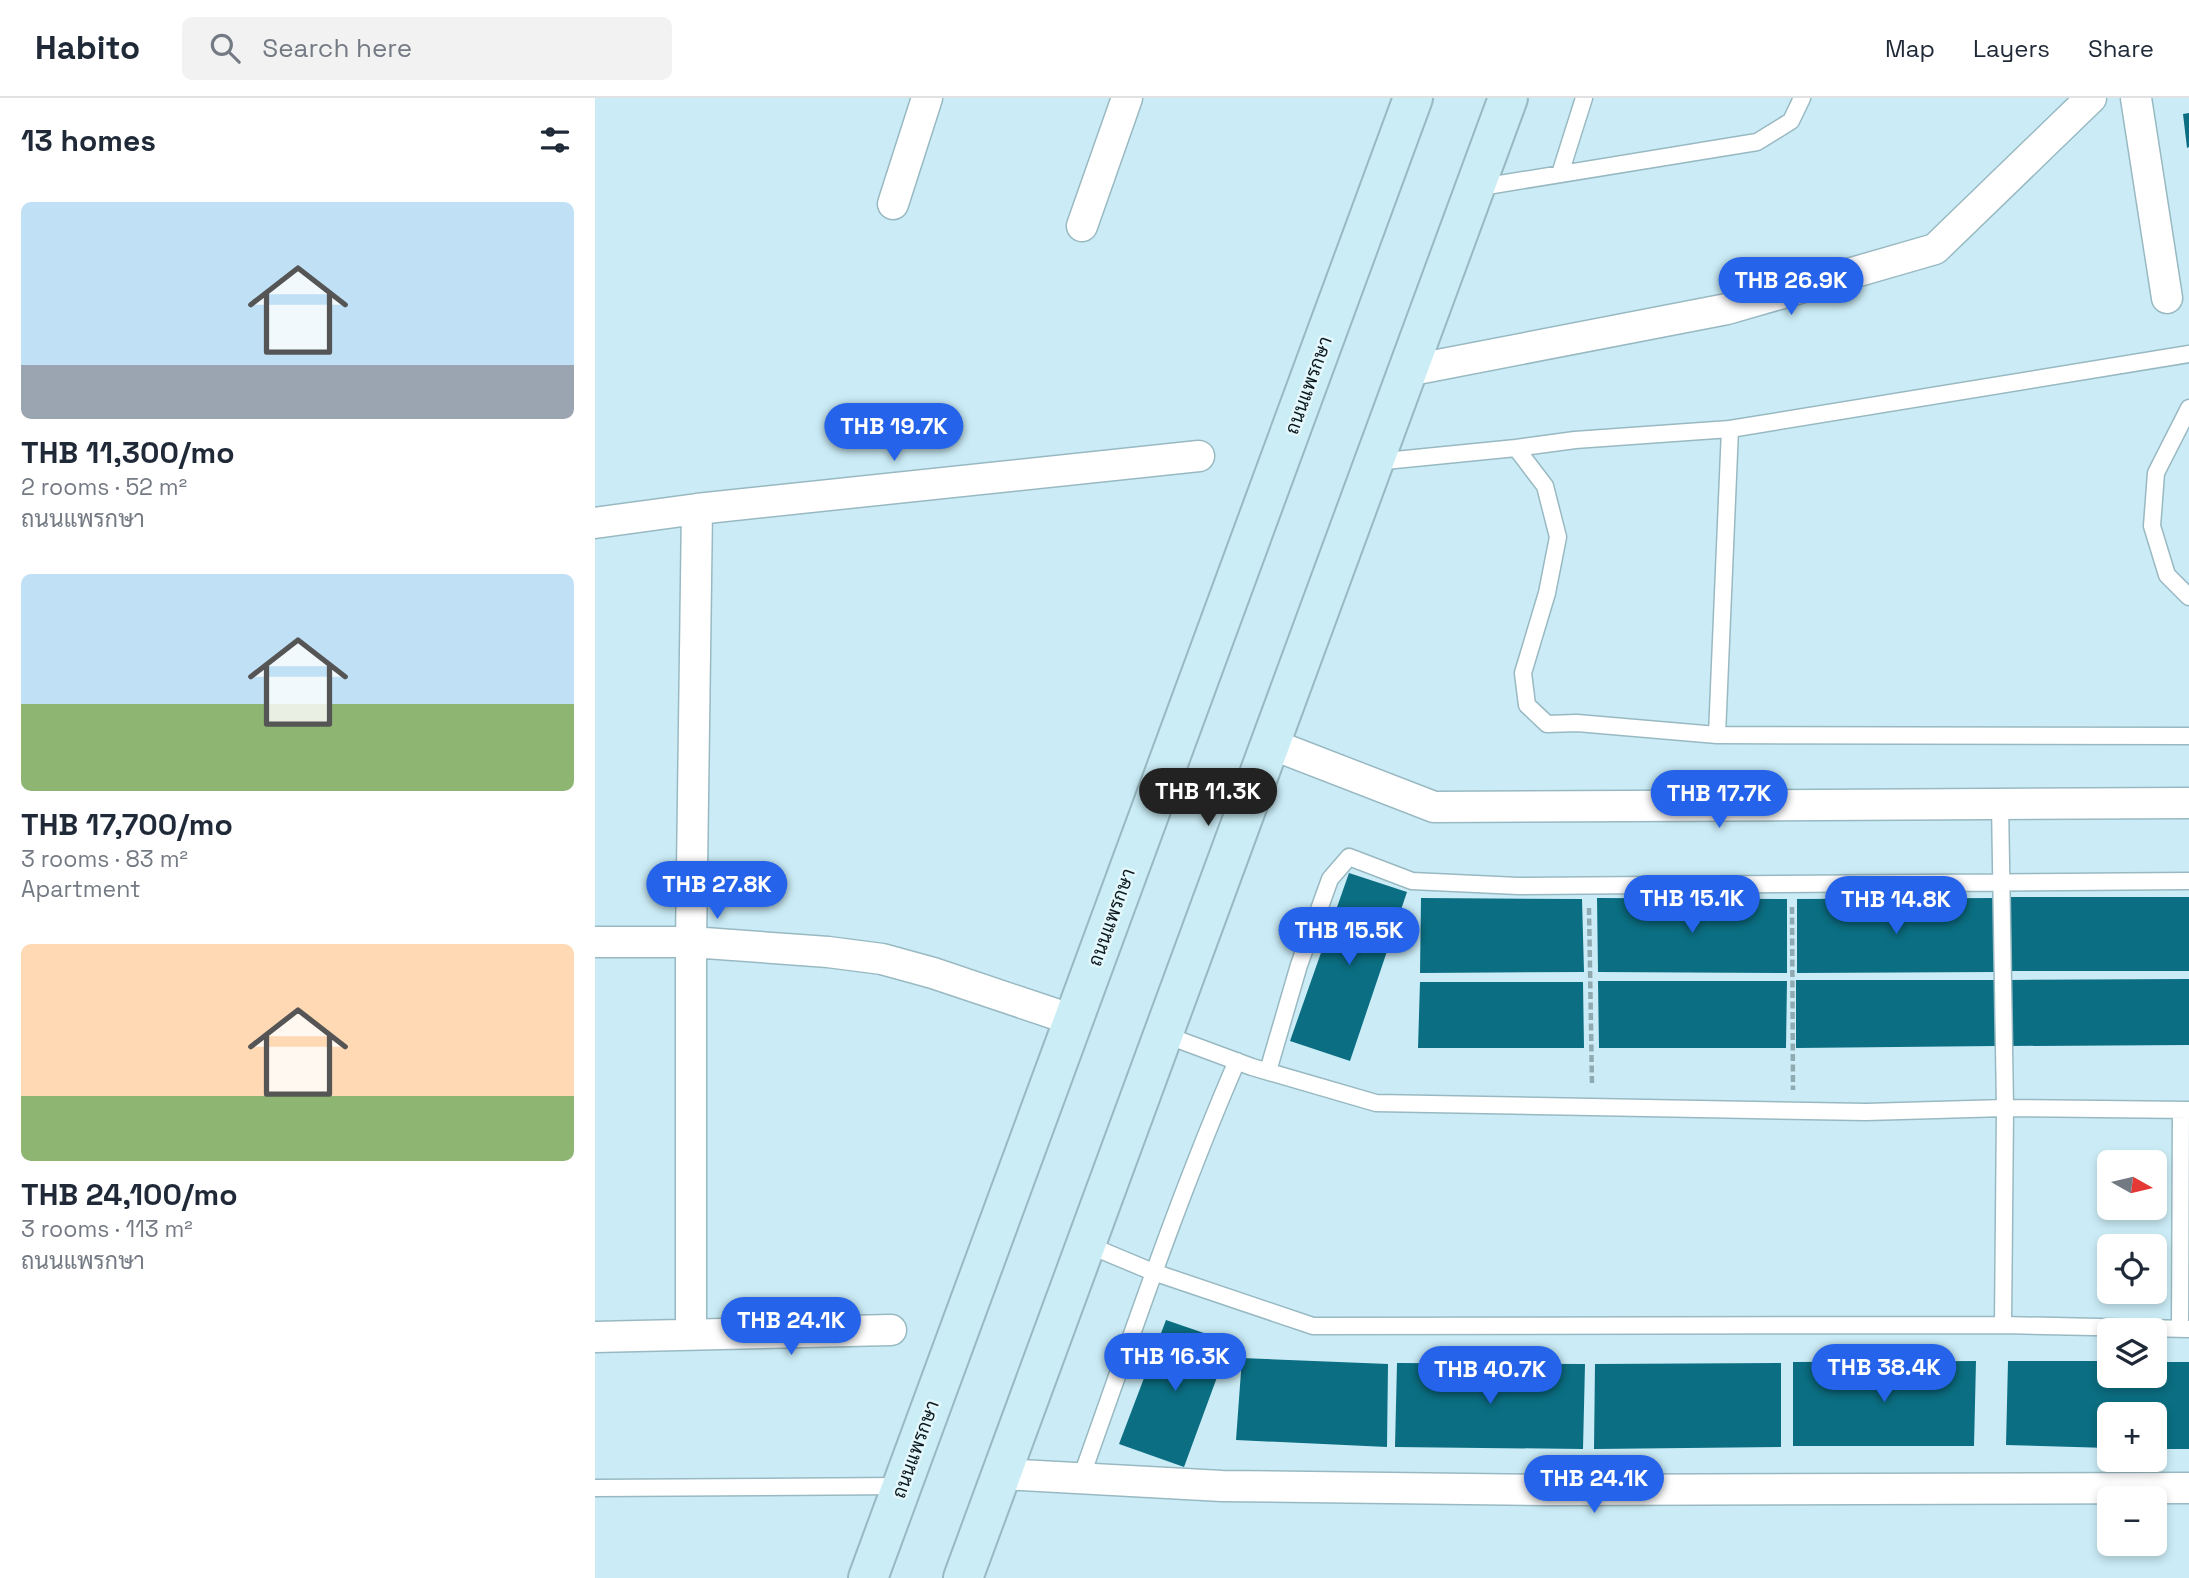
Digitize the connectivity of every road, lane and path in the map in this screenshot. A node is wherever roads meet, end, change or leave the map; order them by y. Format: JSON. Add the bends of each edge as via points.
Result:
{"nodes":[{"id":1,"x":927,"y":98,"type":"edge"},
{"id":2,"x":1127,"y":98,"type":"edge"},
{"id":3,"x":1413,"y":98,"type":"edge"},
{"id":4,"x":1508,"y":98,"type":"edge"},
{"id":5,"x":1584,"y":98,"type":"edge"},
{"id":6,"x":1803,"y":98,"type":"edge"},
{"id":7,"x":2091,"y":98,"type":"edge"},
{"id":8,"x":2136,"y":98,"type":"edge"},
{"id":9,"x":1560,"y":174,"type":"junction"},
{"id":10,"x":1475,"y":188,"type":"junction"},
{"id":11,"x":893,"y":204,"type":"dead end"},
{"id":12,"x":1082,"y":226,"type":"dead end"},
{"id":13,"x":2167,"y":298,"type":"dead end"},
{"id":14,"x":2189,"y":354,"type":"edge"},
{"id":15,"x":1407,"y":371,"type":"junction"},
{"id":16,"x":2189,"y":408,"type":"edge"},
{"id":17,"x":1730,"y":429,"type":"junction"},
{"id":18,"x":1516,"y":448,"type":"junction"},
{"id":19,"x":1199,"y":456,"type":"dead end"},
{"id":20,"x":1375,"y":462,"type":"junction"},
{"id":21,"x":697,"y":509,"type":"junction"},
{"id":22,"x":595,"y":523,"type":"edge"},
{"id":23,"x":2189,"y":597,"type":"edge"},
{"id":24,"x":1717,"y":735,"type":"junction"},
{"id":25,"x":2189,"y":736,"type":"edge"},
{"id":26,"x":1271,"y":744,"type":"junction"},
{"id":27,"x":2000,"y":802,"type":"junction"},
{"id":28,"x":2189,"y":803,"type":"edge"},
{"id":29,"x":2189,"y":881,"type":"edge"},
{"id":30,"x":2001,"y":883,"type":"junction"},
{"id":31,"x":1792,"y":885,"type":"junction"},
{"id":32,"x":1588,"y":886,"type":"junction"},
{"id":33,"x":595,"y":942,"type":"edge"},
{"id":34,"x":691,"y":942,"type":"junction"},
{"id":35,"x":1073,"y":1020,"type":"junction"},
{"id":36,"x":1163,"y":1034,"type":"junction"},
{"id":37,"x":1237,"y":1061,"type":"junction"},
{"id":38,"x":1268,"y":1071,"type":"junction"},
{"id":39,"x":2004,"y":1108,"type":"junction"},
{"id":40,"x":1593,"y":1109,"type":"junction"},
{"id":41,"x":2185,"y":1110,"type":"edge"},
{"id":42,"x":1793,"y":1111,"type":"junction"},
{"id":43,"x":1085,"y":1244,"type":"junction"},
{"id":44,"x":1153,"y":1272,"type":"junction"},
{"id":45,"x":2003,"y":1325,"type":"junction"},
{"id":46,"x":2184,"y":1329,"type":"edge"},
{"id":47,"x":891,"y":1330,"type":"dead end"},
{"id":48,"x":691,"y":1333,"type":"junction"},
{"id":49,"x":595,"y":1337,"type":"edge"},
{"id":50,"x":1001,"y":1474,"type":"junction"},
{"id":51,"x":1081,"y":1478,"type":"junction"},
{"id":52,"x":901,"y":1486,"type":"junction"},
{"id":53,"x":2189,"y":1488,"type":"edge"},
{"id":54,"x":595,"y":1489,"type":"edge"},
{"id":55,"x":868,"y":1578,"type":"edge"},
{"id":56,"x":963,"y":1578,"type":"edge"}],
"edges":[{"from":1,"to":11,"type":"street"},
{"from":2,"to":12,"type":"street"},
{"from":3,"to":35,"type":"main road","name":"ถนนแพรกษา"},
{"from":4,"to":10,"type":"main road"},
{"from":5,"to":9,"type":"lane"},
{"from":6,"to":9,"type":"lane","via":[[1791,121],[1757,142]]},
{"from":7,"to":15,"type":"street","via":[[1935,249],[1727,309]]},
{"from":8,"to":13,"type":"street"},
{"from":9,"to":10,"type":"lane"},
{"from":10,"to":15,"type":"main road"},
{"from":14,"to":17,"type":"lane"},
{"from":15,"to":20,"type":"main road"},
{"from":16,"to":23,"type":"lane","via":[[2155,473],[2152,526],[2167,575]]},
{"from":17,"to":18,"type":"lane"},
{"from":17,"to":24,"type":"lane"},
{"from":18,"to":20,"type":"lane"},
{"from":18,"to":24,"type":"lane","via":[[1545,486],[1558,537],[1523,673],[1527,705],[1547,724]]},
{"from":19,"to":21,"type":"street"},
{"from":20,"to":26,"type":"main road"},
{"from":21,"to":22,"type":"street"},
{"from":21,"to":34,"type":"street"},
{"from":24,"to":25,"type":"lane"},
{"from":26,"to":27,"type":"street","via":[[1434,807]]},
{"from":26,"to":36,"type":"main road"},
{"from":27,"to":28,"type":"street"},
{"from":27,"to":30,"type":"lane"},
{"from":29,"to":30,"type":"lane"},
{"from":30,"to":31,"type":"lane"},
{"from":30,"to":39,"type":"lane"},
{"from":31,"to":32,"type":"lane"},
{"from":31,"to":42,"type":"path"},
{"from":32,"to":38,"type":"lane","via":[[1412,881],[1349,858],[1330,879]]},
{"from":32,"to":40,"type":"path"},
{"from":33,"to":34,"type":"street"},
{"from":34,"to":35,"type":"street","via":[[882,959]]},
{"from":34,"to":48,"type":"street"},
{"from":35,"to":52,"type":"main road","name":"ถนนแพรกษา"},
{"from":36,"to":37,"type":"lane"},
{"from":36,"to":43,"type":"main road"},
{"from":37,"to":38,"type":"lane"},
{"from":37,"to":44,"type":"lane"},
{"from":38,"to":40,"type":"lane","via":[[1376,1103]]},
{"from":39,"to":41,"type":"lane"},
{"from":39,"to":42,"type":"lane"},
{"from":39,"to":45,"type":"lane"},
{"from":40,"to":42,"type":"lane"},
{"from":41,"to":46,"type":"lane"},
{"from":43,"to":44,"type":"lane"},
{"from":43,"to":50,"type":"main road"},
{"from":44,"to":45,"type":"lane","via":[[1313,1326]]},
{"from":44,"to":51,"type":"lane"},
{"from":45,"to":46,"type":"lane"},
{"from":47,"to":48,"type":"street"},
{"from":48,"to":49,"type":"street"},
{"from":50,"to":51,"type":"street"},
{"from":50,"to":56,"type":"main road"},
{"from":51,"to":53,"type":"street","via":[[1222,1486],[1546,1490]]},
{"from":52,"to":54,"type":"lane"},
{"from":52,"to":55,"type":"main road","name":"ถนนแพรกษา"}]}
